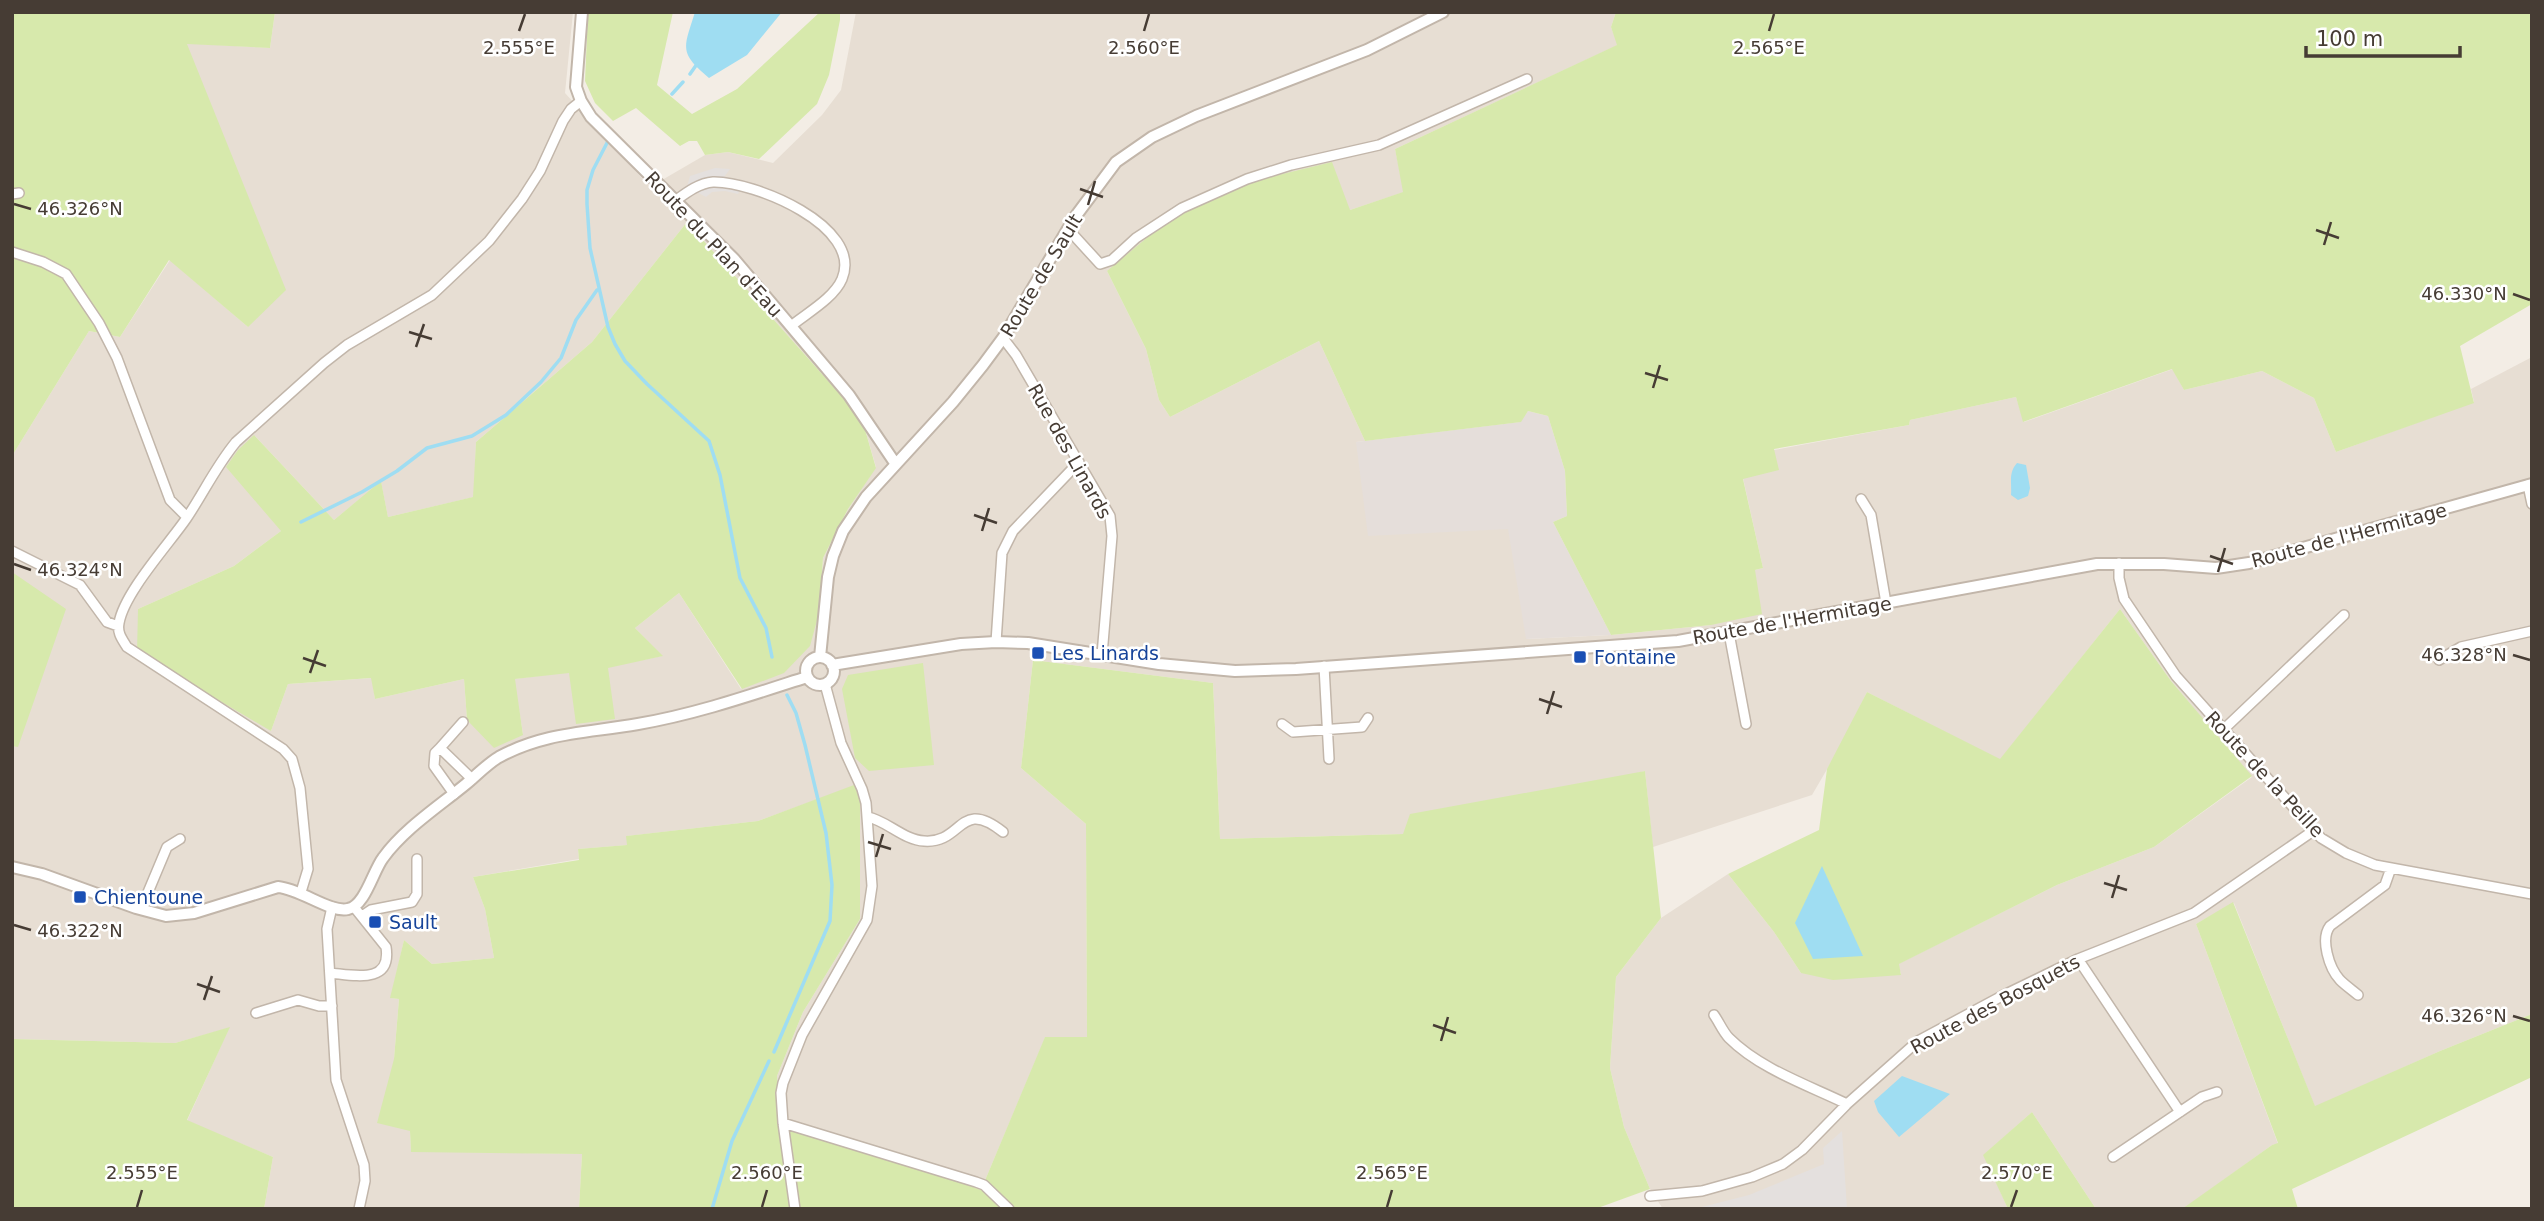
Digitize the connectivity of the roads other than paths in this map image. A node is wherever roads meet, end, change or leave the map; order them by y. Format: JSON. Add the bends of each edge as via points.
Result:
{"nodes":[{"id":1,"x":582,"y":12,"type":"edge"},
{"id":2,"x":1443,"y":12,"type":"edge"},
{"id":3,"x":1527,"y":79,"type":"dead end"},
{"id":4,"x":581,"y":102,"type":"junction"},
{"id":5,"x":675,"y":201,"type":"junction"},
{"id":6,"x":1068,"y":229,"type":"junction"},
{"id":7,"x":12,"y":252,"type":"edge"},
{"id":8,"x":791,"y":326,"type":"junction"},
{"id":9,"x":1003,"y":338,"type":"junction"},
{"id":10,"x":1079,"y":462,"type":"junction"},
{"id":11,"x":895,"y":463,"type":"junction"},
{"id":12,"x":2530,"y":485,"type":"edge"},
{"id":13,"x":1861,"y":499,"type":"dead end"},
{"id":14,"x":2532,"y":505,"type":"edge"},
{"id":15,"x":187,"y":517,"type":"junction"},
{"id":16,"x":12,"y":551,"type":"edge"},
{"id":17,"x":2119,"y":563,"type":"junction"},
{"id":18,"x":1886,"y":603,"type":"junction"},
{"id":19,"x":2344,"y":615,"type":"dead end"},
{"id":20,"x":118,"y":626,"type":"junction"},
{"id":21,"x":2532,"y":631,"type":"edge"},
{"id":22,"x":1729,"y":633,"type":"junction"},
{"id":23,"x":996,"y":642,"type":"junction"},
{"id":24,"x":1102,"y":655,"type":"junction"},
{"id":25,"x":820,"y":657,"type":"junction"},
{"id":26,"x":2439,"y":660,"type":"dead end"},
{"id":27,"x":832,"y":665,"type":"junction"},
{"id":28,"x":1324,"y":666,"type":"junction"},
{"id":29,"x":807,"y":677,"type":"junction"},
{"id":30,"x":825,"y":684,"type":"junction"},
{"id":31,"x":1368,"y":719,"type":"dead end"},
{"id":32,"x":463,"y":722,"type":"dead end"},
{"id":33,"x":1282,"y":724,"type":"dead end"},
{"id":34,"x":1746,"y":724,"type":"dead end"},
{"id":35,"x":1328,"y":729,"type":"junction"},
{"id":36,"x":2223,"y":730,"type":"junction"},
{"id":37,"x":440,"y":748,"type":"junction"},
{"id":38,"x":1329,"y":759,"type":"dead end"},
{"id":39,"x":472,"y":779,"type":"junction"},
{"id":40,"x":454,"y":794,"type":"junction"},
{"id":41,"x":868,"y":817,"type":"junction"},
{"id":42,"x":2313,"y":831,"type":"junction"},
{"id":43,"x":1003,"y":832,"type":"dead end"},
{"id":44,"x":180,"y":839,"type":"dead end"},
{"id":45,"x":417,"y":859,"type":"dead end"},
{"id":46,"x":12,"y":867,"type":"edge"},
{"id":47,"x":2391,"y":868,"type":"junction"},
{"id":48,"x":302,"y":892,"type":"junction"},
{"id":49,"x":2532,"y":894,"type":"edge"},
{"id":50,"x":332,"y":907,"type":"junction"},
{"id":51,"x":141,"y":909,"type":"junction"},
{"id":52,"x":358,"y":912,"type":"junction"},
{"id":53,"x":2078,"y":959,"type":"junction"},
{"id":54,"x":330,"y":973,"type":"junction"},
{"id":55,"x":2358,"y":995,"type":"dead end"},
{"id":56,"x":332,"y":1006,"type":"junction"},
{"id":57,"x":256,"y":1013,"type":"dead end"},
{"id":58,"x":1714,"y":1015,"type":"dead end"},
{"id":59,"x":2217,"y":1092,"type":"dead end"},
{"id":60,"x":1847,"y":1104,"type":"junction"},
{"id":61,"x":2180,"y":1112,"type":"junction"},
{"id":62,"x":783,"y":1123,"type":"junction"},
{"id":63,"x":2113,"y":1157,"type":"dead end"},
{"id":64,"x":1650,"y":1196,"type":"dead end"},
{"id":65,"x":359,"y":1209,"type":"edge"},
{"id":66,"x":795,"y":1209,"type":"edge"},
{"id":67,"x":1009,"y":1209,"type":"edge"}],
"edges":[{"from":1,"to":4,"type":"street","via":[[576,87]]},
{"from":2,"to":6,"type":"street","name":"Route de Sault","via":[[1367,50],[1152,137],[1116,162]]},
{"from":3,"to":6,"type":"street","via":[[1379,145],[1291,164],[1247,179],[1182,208],[1100,264]]},
{"from":4,"to":5,"type":"street","name":"Route du Plan d'Eau"},
{"from":4,"to":15,"type":"street","via":[[563,121],[540,171],[489,241],[432,295],[324,363],[236,442]]},
{"from":5,"to":8,"type":"street","name":"Route du Plan d'Eau","via":[[734,259]]},
{"from":5,"to":8,"type":"street","via":[[710,182],[743,185],[816,220],[835,239],[846,260],[842,280]]},
{"from":6,"to":9,"type":"street","name":"Route de Sault"},
{"from":7,"to":15,"type":"street","via":[[66,274],[99,323],[117,358],[170,500]]},
{"from":8,"to":11,"type":"street","name":"Route du Plan d'Eau","via":[[856,404]]},
{"from":9,"to":10,"type":"street","name":"Rue des Linards"},
{"from":9,"to":11,"type":"street","name":"Route de Sault","via":[[953,402]]},
{"from":10,"to":23,"type":"street","via":[[1007,541],[1002,554]]},
{"from":10,"to":24,"type":"street","name":"Rue des Linards","via":[[1112,526]]},
{"from":11,"to":25,"type":"street","name":"Route de Sault","via":[[843,531],[833,556]]},
{"from":12,"to":14,"type":"street"},
{"from":12,"to":17,"type":"street","name":"Route de l'Hermitage","via":[[2249,563],[2216,568]]},
{"from":13,"to":18,"type":"street","via":[[1871,515]]},
{"from":15,"to":20,"type":"street","via":[[137,587]]},
{"from":16,"to":20,"type":"street","via":[[80,584],[107,622]]},
{"from":17,"to":18,"type":"street","name":"Route de l'Hermitage","via":[[2063,569]]},
{"from":17,"to":36,"type":"street","name":"Route de la Peille","via":[[2124,599],[2176,676]]},
{"from":18,"to":22,"type":"street","name":"Route de l'Hermitage"},
{"from":19,"to":36,"type":"street"},
{"from":20,"to":48,"type":"street","via":[[127,647],[283,749],[292,760],[300,788],[308,869]]},
{"from":21,"to":26,"type":"street","via":[[2461,647]]},
{"from":22,"to":28,"type":"street","name":"Route de l'Hermitage"},
{"from":22,"to":34,"type":"street"},
{"from":23,"to":24,"type":"street","name":"Route de l'Hermitage"},
{"from":23,"to":27,"type":"street","name":"Route de l'Hermitage"},
{"from":24,"to":28,"type":"street","name":"Route de l'Hermitage","via":[[1235,671]]},
{"from":25,"to":27,"type":"street"},
{"from":25,"to":29,"type":"street","via":[[808,663]]},
{"from":27,"to":30,"type":"street","via":[[833,674]]},
{"from":28,"to":35,"type":"street"},
{"from":29,"to":30,"type":"street","via":[[817,685]]},
{"from":29,"to":39,"type":"street","via":[[707,708],[540,740],[497,759]]},
{"from":30,"to":41,"type":"street"},
{"from":31,"to":35,"type":"street","via":[[1362,727]]},
{"from":32,"to":37,"type":"street"},
{"from":33,"to":35,"type":"street","via":[[1293,732]]},
{"from":35,"to":38,"type":"street"},
{"from":36,"to":42,"type":"street","name":"Route de la Peille"},
{"from":37,"to":39,"type":"street"},
{"from":37,"to":40,"type":"street","via":[[434,766]]},
{"from":39,"to":40,"type":"street"},
{"from":40,"to":52,"type":"street","via":[[382,859]]},
{"from":41,"to":43,"type":"street","via":[[923,841],[942,837],[973,818],[989,821]]},
{"from":41,"to":62,"type":"street","via":[[872,886],[867,920],[802,1035],[783,1083]]},
{"from":42,"to":47,"type":"street","name":"Route de la Peille","via":[[2346,853]]},
{"from":42,"to":53,"type":"street","name":"Route des Bosquets","via":[[2194,913]]},
{"from":44,"to":51,"type":"street","via":[[167,847]]},
{"from":45,"to":52,"type":"street","via":[[417,894],[412,902]]},
{"from":46,"to":51,"type":"street"},
{"from":47,"to":49,"type":"street","name":"Route de la Peille"},
{"from":47,"to":55,"type":"street","via":[[2385,885],[2326,932],[2326,947],[2338,978]]},
{"from":48,"to":50,"type":"street"},
{"from":48,"to":51,"type":"street","via":[[278,887],[194,913],[166,916]]},
{"from":50,"to":52,"type":"street"},
{"from":50,"to":54,"type":"street","via":[[327,929]]},
{"from":52,"to":54,"type":"street","via":[[386,947],[384,966],[372,976]]},
{"from":53,"to":60,"type":"street","name":"Route des Bosquets","via":[[1918,1041]]},
{"from":53,"to":61,"type":"street"},
{"from":54,"to":56,"type":"street"},
{"from":56,"to":57,"type":"street","via":[[298,1000]]},
{"from":56,"to":65,"type":"street","via":[[336,1080],[363,1165]]},
{"from":58,"to":60,"type":"street","via":[[1728,1037],[1752,1055]]},
{"from":59,"to":61,"type":"street"},
{"from":60,"to":64,"type":"street","name":"Route des Bosquets","via":[[1802,1150],[1769,1172],[1702,1191]]},
{"from":61,"to":63,"type":"street"},
{"from":62,"to":66,"type":"street"},
{"from":62,"to":67,"type":"street","via":[[984,1185]]}]}
